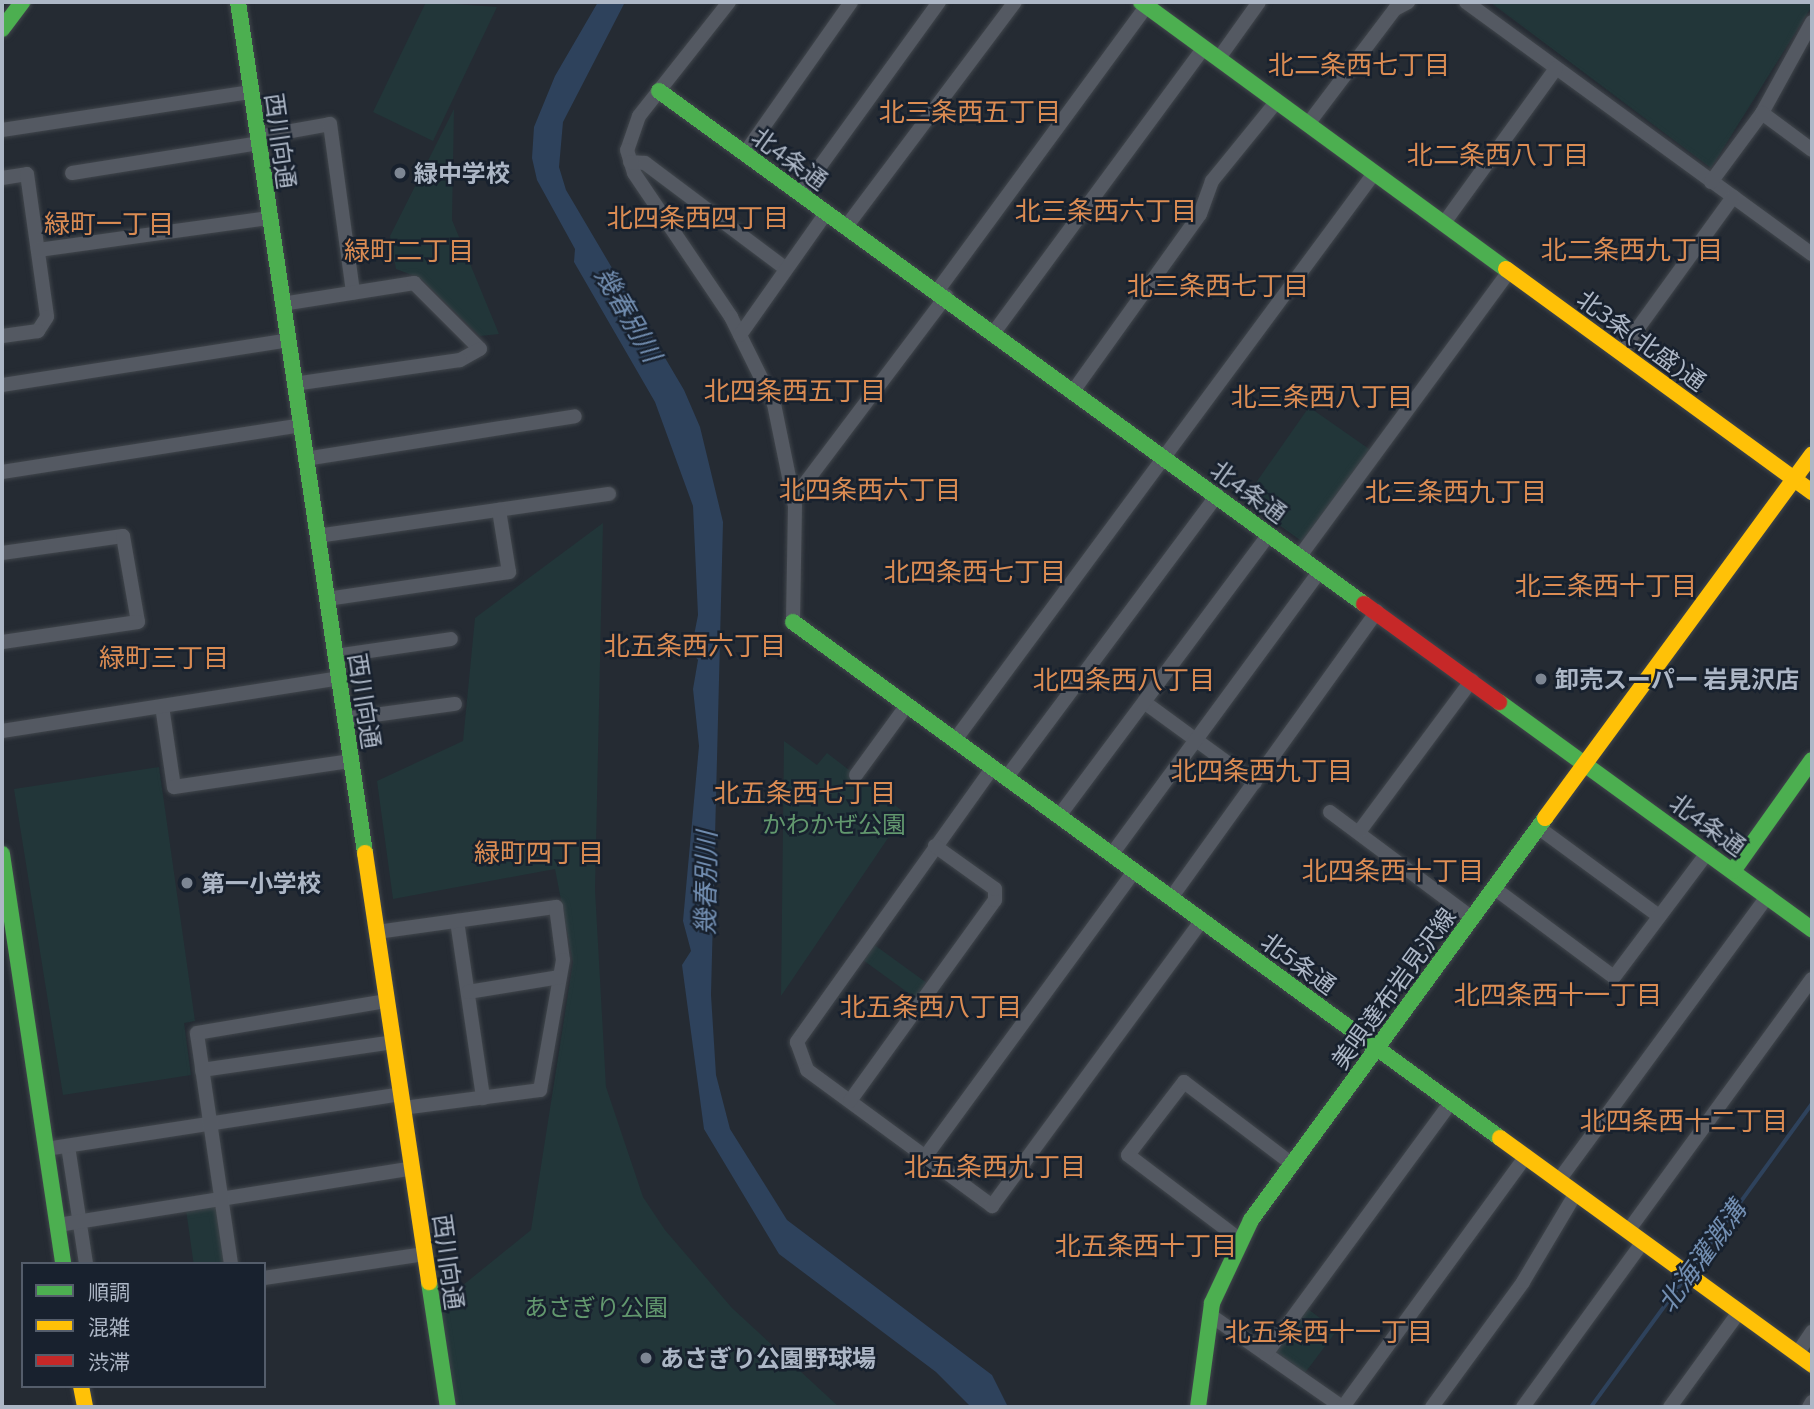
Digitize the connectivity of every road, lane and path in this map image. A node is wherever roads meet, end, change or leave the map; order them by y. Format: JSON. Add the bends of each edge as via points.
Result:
{"nodes":[{"id":1,"x":22,"y":2,"type":"edge"},
{"id":2,"x":238,"y":2,"type":"edge"},
{"id":3,"x":729,"y":2,"type":"edge"},
{"id":4,"x":851,"y":2,"type":"edge"},
{"id":5,"x":939,"y":2,"type":"edge"},
{"id":6,"x":1015,"y":2,"type":"edge"},
{"id":7,"x":1259,"y":2,"type":"edge"},
{"id":8,"x":1408,"y":2,"type":"edge"},
{"id":9,"x":1465,"y":2,"type":"edge"},
{"id":10,"x":1144,"y":4,"type":"edge"},
{"id":11,"x":1812,"y":22,"type":"edge"},
{"id":12,"x":2,"y":29,"type":"edge"},
{"id":13,"x":1204,"y":48,"type":"junction"},
{"id":14,"x":1219,"y":58,"type":"junction"},
{"id":15,"x":1556,"y":68,"type":"junction"},
{"id":16,"x":659,"y":91,"type":"junction"},
{"id":17,"x":251,"y":92,"type":"junction"},
{"id":18,"x":1277,"y":101,"type":"junction"},
{"id":19,"x":1762,"y":113,"type":"junction"},
{"id":20,"x":1308,"y":124,"type":"junction"},
{"id":21,"x":2,"y":130,"type":"edge"},
{"id":22,"x":258,"y":140,"type":"junction"},
{"id":23,"x":1812,"y":150,"type":"edge"},
{"id":24,"x":744,"y":153,"type":"junction"},
{"id":25,"x":630,"y":162,"type":"junction"},
{"id":26,"x":1374,"y":172,"type":"junction"},
{"id":27,"x":72,"y":173,"type":"dead end"},
{"id":28,"x":2,"y":178,"type":"edge"},
{"id":29,"x":1711,"y":182,"type":"junction"},
{"id":30,"x":800,"y":194,"type":"junction"},
{"id":31,"x":1733,"y":197,"type":"junction"},
{"id":32,"x":826,"y":213,"type":"junction"},
{"id":33,"x":270,"y":218,"type":"junction"},
{"id":34,"x":1444,"y":223,"type":"junction"},
{"id":35,"x":846,"y":227,"type":"junction"},
{"id":36,"x":38,"y":250,"type":"junction"},
{"id":37,"x":1812,"y":254,"type":"edge"},
{"id":38,"x":786,"y":269,"type":"junction"},
{"id":39,"x":1509,"y":272,"type":"junction"},
{"id":40,"x":353,"y":292,"type":"junction"},
{"id":41,"x":942,"y":293,"type":"junction"},
{"id":42,"x":282,"y":304,"type":"junction"},
{"id":43,"x":995,"y":331,"type":"junction"},
{"id":44,"x":740,"y":335,"type":"junction"},
{"id":45,"x":2,"y":337,"type":"edge"},
{"id":46,"x":288,"y":340,"type":"junction"},
{"id":47,"x":1620,"y":353,"type":"junction"},
{"id":48,"x":294,"y":383,"type":"junction"},
{"id":49,"x":2,"y":385,"type":"edge"},
{"id":50,"x":1074,"y":390,"type":"junction"},
{"id":51,"x":575,"y":416,"type":"dead end"},
{"id":52,"x":300,"y":425,"type":"junction"},
{"id":53,"x":1812,"y":455,"type":"edge"},
{"id":54,"x":1167,"y":458,"type":"junction"},
{"id":55,"x":305,"y":459,"type":"junction"},
{"id":56,"x":2,"y":472,"type":"edge"},
{"id":57,"x":1795,"y":479,"type":"junction"},
{"id":58,"x":1812,"y":492,"type":"edge"},
{"id":59,"x":609,"y":494,"type":"dead end"},
{"id":60,"x":1217,"y":495,"type":"junction"},
{"id":61,"x":794,"y":498,"type":"junction"},
{"id":62,"x":499,"y":510,"type":"junction"},
{"id":63,"x":1269,"y":534,"type":"junction"},
{"id":64,"x":317,"y":536,"type":"junction"},
{"id":65,"x":2,"y":553,"type":"edge"},
{"id":66,"x":1300,"y":556,"type":"junction"},
{"id":67,"x":1320,"y":571,"type":"junction"},
{"id":68,"x":327,"y":599,"type":"junction"},
{"id":69,"x":1377,"y":611,"type":"junction"},
{"id":70,"x":793,"y":622,"type":"joint"},
{"id":71,"x":452,"y":639,"type":"dead end"},
{"id":72,"x":2,"y":642,"type":"edge"},
{"id":73,"x":335,"y":656,"type":"junction"},
{"id":74,"x":339,"y":678,"type":"junction"},
{"id":75,"x":1472,"y":680,"type":"junction"},
{"id":76,"x":1144,"y":702,"type":"junction"},
{"id":77,"x":455,"y":704,"type":"dead end"},
{"id":78,"x":907,"y":705,"type":"junction"},
{"id":79,"x":162,"y":706,"type":"junction"},
{"id":80,"x":345,"y":719,"type":"junction"},
{"id":81,"x":2,"y":731,"type":"edge"},
{"id":82,"x":955,"y":740,"type":"junction"},
{"id":83,"x":1196,"y":740,"type":"junction"},
{"id":84,"x":1812,"y":760,"type":"edge"},
{"id":85,"x":351,"y":761,"type":"junction"},
{"id":86,"x":1586,"y":764,"type":"junction"},
{"id":87,"x":993,"y":767,"type":"junction"},
{"id":88,"x":856,"y":775,"type":"dead end"},
{"id":89,"x":1007,"y":778,"type":"junction"},
{"id":90,"x":1255,"y":783,"type":"junction"},
{"id":91,"x":1331,"y":812,"type":"dead end"},
{"id":92,"x":1059,"y":816,"type":"junction"},
{"id":93,"x":1539,"y":828,"type":"junction"},
{"id":94,"x":1359,"y":832,"type":"junction"},
{"id":95,"x":935,"y":846,"type":"junction"},
{"id":96,"x":1708,"y":852,"type":"junction"},
{"id":97,"x":1112,"y":854,"type":"junction"},
{"id":98,"x":2,"y":855,"type":"edge"},
{"id":99,"x":1134,"y":870,"type":"junction"},
{"id":100,"x":1733,"y":871,"type":"junction"},
{"id":101,"x":1494,"y":888,"type":"junction"},
{"id":102,"x":1768,"y":896,"type":"junction"},
{"id":103,"x":1171,"y":898,"type":"junction"},
{"id":104,"x":1659,"y":916,"type":"junction"},
{"id":105,"x":1472,"y":918,"type":"junction"},
{"id":106,"x":1202,"y":920,"type":"junction"},
{"id":107,"x":457,"y":921,"type":"junction"},
{"id":108,"x":1812,"y":929,"type":"edge"},
{"id":109,"x":377,"y":932,"type":"junction"},
{"id":110,"x":560,"y":977,"type":"junction"},
{"id":111,"x":1812,"y":979,"type":"edge"},
{"id":112,"x":468,"y":992,"type":"junction"},
{"id":113,"x":387,"y":1001,"type":"junction"},
{"id":114,"x":393,"y":1042,"type":"junction"},
{"id":115,"x":1377,"y":1048,"type":"junction"},
{"id":116,"x":202,"y":1070,"type":"junction"},
{"id":117,"x":483,"y":1098,"type":"junction"},
{"id":118,"x":402,"y":1101,"type":"junction"},
{"id":119,"x":850,"y":1101,"type":"junction"},
{"id":120,"x":1451,"y":1102,"type":"junction"},
{"id":121,"x":211,"y":1124,"type":"junction"},
{"id":122,"x":68,"y":1146,"type":"junction"},
{"id":123,"x":46,"y":1149,"type":"junction"},
{"id":124,"x":1526,"y":1156,"type":"junction"},
{"id":125,"x":925,"y":1157,"type":"junction"},
{"id":126,"x":1293,"y":1164,"type":"junction"},
{"id":127,"x":412,"y":1168,"type":"junction"},
{"id":128,"x":1559,"y":1180,"type":"junction"},
{"id":129,"x":1576,"y":1193,"type":"junction"},
{"id":130,"x":222,"y":1199,"type":"junction"},
{"id":131,"x":80,"y":1221,"type":"junction"},
{"id":132,"x":58,"y":1225,"type":"junction"},
{"id":133,"x":1628,"y":1231,"type":"junction"},
{"id":134,"x":1239,"y":1240,"type":"junction"},
{"id":135,"x":1643,"y":1242,"type":"junction"},
{"id":136,"x":424,"y":1254,"type":"junction"},
{"id":137,"x":63,"y":1262,"type":"edge"},
{"id":138,"x":86,"y":1262,"type":"edge"},
{"id":139,"x":231,"y":1262,"type":"edge"},
{"id":140,"x":266,"y":1278,"type":"edge"},
{"id":141,"x":1739,"y":1312,"type":"junction"},
{"id":142,"x":1210,"y":1315,"type":"junction"},
{"id":143,"x":1812,"y":1332,"type":"edge"},
{"id":144,"x":1266,"y":1354,"type":"junction"},
{"id":145,"x":1797,"y":1354,"type":"junction"},
{"id":146,"x":1812,"y":1365,"type":"edge"},
{"id":147,"x":82,"y":1388,"type":"edge"},
{"id":148,"x":1812,"y":1402,"type":"edge"},
{"id":149,"x":85,"y":1407,"type":"edge"},
{"id":150,"x":448,"y":1407,"type":"edge"},
{"id":151,"x":1198,"y":1407,"type":"edge"},
{"id":152,"x":1342,"y":1407,"type":"edge"},
{"id":153,"x":1432,"y":1407,"type":"edge"},
{"id":154,"x":1523,"y":1407,"type":"edge"},
{"id":155,"x":1671,"y":1407,"type":"edge"},
{"id":156,"x":1809,"y":1407,"type":"edge"}],
"edges":[{"from":1,"to":12,"type":"street"},
{"from":2,"to":17,"type":"street","name":"西川向通"},
{"from":3,"to":16,"type":"street"},
{"from":4,"to":24,"type":"street"},
{"from":5,"to":30,"type":"street"},
{"from":6,"to":35,"type":"street"},
{"from":7,"to":14,"type":"street"},
{"from":8,"to":20,"type":"street","via":[[1395,9]]},
{"from":9,"to":15,"type":"street"},
{"from":10,"to":13,"type":"street","name":"北3条(北盛)通"},
{"from":10,"to":41,"type":"street"},
{"from":11,"to":19,"type":"street"},
{"from":13,"to":14,"type":"street","name":"北3条(北盛)通"},
{"from":13,"to":43,"type":"street"},
{"from":14,"to":18,"type":"street","name":"北3条(北盛)通"},
{"from":15,"to":29,"type":"street"},
{"from":15,"to":34,"type":"street"},
{"from":16,"to":24,"type":"street","name":"北4条通"},
{"from":16,"to":25,"type":"street","via":[[629,137]]},
{"from":17,"to":21,"type":"street"},
{"from":17,"to":22,"type":"street","name":"西川向通"},
{"from":18,"to":20,"type":"street","name":"北3条(北盛)通"},
{"from":18,"to":50,"type":"street","via":[[1212,181],[1200,214]]},
{"from":19,"to":23,"type":"street"},
{"from":19,"to":29,"type":"street"},
{"from":20,"to":26,"type":"street","name":"北3条(北盛)通"},
{"from":22,"to":27,"type":"street"},
{"from":22,"to":33,"type":"street","name":"西川向通"},
{"from":22,"to":40,"type":"street","via":[[330,124]]},
{"from":24,"to":30,"type":"street","name":"北4条通"},
{"from":25,"to":38,"type":"street","via":[[645,163]]},
{"from":25,"to":44,"type":"street"},
{"from":26,"to":34,"type":"street","name":"北3条(北盛)通"},
{"from":26,"to":54,"type":"street"},
{"from":28,"to":36,"type":"street","via":[[27,174]]},
{"from":29,"to":31,"type":"street"},
{"from":30,"to":32,"type":"street","name":"北4条通"},
{"from":31,"to":37,"type":"street"},
{"from":31,"to":47,"type":"street"},
{"from":32,"to":35,"type":"street","name":"北4条通"},
{"from":32,"to":38,"type":"street"},
{"from":33,"to":36,"type":"street"},
{"from":33,"to":42,"type":"street","name":"西川向通"},
{"from":34,"to":39,"type":"street","name":"北3条(北盛)通"},
{"from":35,"to":41,"type":"street","name":"北4条通"},
{"from":36,"to":45,"type":"street","via":[[46,322],[38,331]]},
{"from":38,"to":44,"type":"street"},
{"from":39,"to":47,"type":"street","name":"北3条(北盛)通"},
{"from":39,"to":66,"type":"street"},
{"from":40,"to":42,"type":"street"},
{"from":40,"to":48,"type":"street","via":[[414,283],[480,349],[460,360]]},
{"from":41,"to":43,"type":"street","name":"北4条通"},
{"from":41,"to":61,"type":"street"},
{"from":42,"to":46,"type":"street","name":"西川向通"},
{"from":43,"to":50,"type":"street","name":"北4条通"},
{"from":44,"to":61,"type":"street","via":[[784,433]]},
{"from":46,"to":48,"type":"street","name":"西川向通"},
{"from":46,"to":49,"type":"street"},
{"from":47,"to":57,"type":"street","name":"北3条(北盛)通"},
{"from":48,"to":52,"type":"street","name":"西川向通"},
{"from":50,"to":54,"type":"street","name":"北4条通"},
{"from":51,"to":55,"type":"street"},
{"from":52,"to":55,"type":"street","name":"西川向通"},
{"from":52,"to":56,"type":"street"},
{"from":53,"to":57,"type":"street","name":"美唄達布岩見沢線"},
{"from":54,"to":60,"type":"street","name":"北4条通"},
{"from":54,"to":82,"type":"street"},
{"from":55,"to":64,"type":"street","name":"西川向通"},
{"from":57,"to":58,"type":"street","name":"北3条(北盛)通"},
{"from":57,"to":86,"type":"street","name":"美唄達布岩見沢線"},
{"from":59,"to":62,"type":"street"},
{"from":60,"to":63,"type":"street","name":"北4条通"},
{"from":60,"to":89,"type":"street"},
{"from":61,"to":70,"type":"street"},
{"from":62,"to":64,"type":"street"},
{"from":62,"to":68,"type":"street","via":[[509,572]]},
{"from":63,"to":66,"type":"street","name":"北4条通"},
{"from":63,"to":76,"type":"street"},
{"from":64,"to":68,"type":"street","name":"西川向通"},
{"from":65,"to":72,"type":"street","via":[[123,536],[138,622]]},
{"from":66,"to":67,"type":"street","name":"北4条通"},
{"from":67,"to":69,"type":"street","name":"北4条通"},
{"from":67,"to":83,"type":"street"},
{"from":68,"to":73,"type":"street","name":"西川向通"},
{"from":69,"to":75,"type":"street","name":"北4条通"},
{"from":69,"to":90,"type":"street"},
{"from":70,"to":78,"type":"street","name":"北5条通"},
{"from":71,"to":73,"type":"street"},
{"from":73,"to":74,"type":"street","name":"西川向通"},
{"from":74,"to":79,"type":"street"},
{"from":74,"to":80,"type":"street","name":"西川向通"},
{"from":75,"to":86,"type":"street","name":"北4条通"},
{"from":75,"to":94,"type":"street"},
{"from":76,"to":83,"type":"street"},
{"from":76,"to":92,"type":"street"},
{"from":77,"to":80,"type":"street"},
{"from":78,"to":82,"type":"street","name":"北5条通"},
{"from":78,"to":88,"type":"street"},
{"from":79,"to":81,"type":"street"},
{"from":79,"to":85,"type":"street","via":[[174,787]]},
{"from":80,"to":85,"type":"street","name":"西川向通"},
{"from":82,"to":87,"type":"street","name":"北5条通"},
{"from":83,"to":90,"type":"street"},
{"from":83,"to":97,"type":"street"},
{"from":84,"to":100,"type":"street"},
{"from":85,"to":109,"type":"street","name":"西川向通"},
{"from":86,"to":93,"type":"street","name":"美唄達布岩見沢線"},
{"from":86,"to":96,"type":"street","name":"北4条通"},
{"from":87,"to":89,"type":"street","name":"北5条通"},
{"from":87,"to":95,"type":"street"},
{"from":89,"to":92,"type":"street","name":"北5条通"},
{"from":90,"to":103,"type":"street"},
{"from":91,"to":94,"type":"street"},
{"from":92,"to":97,"type":"street","name":"北5条通"},
{"from":93,"to":101,"type":"street","name":"美唄達布岩見沢線"},
{"from":93,"to":104,"type":"street"},
{"from":94,"to":105,"type":"street"},
{"from":95,"to":119,"type":"street","via":[[799,1031],[801,1063]]},
{"from":95,"to":119,"type":"street","via":[[995,889],[995,900]]},
{"from":96,"to":100,"type":"street","name":"北4条通"},
{"from":96,"to":104,"type":"street"},
{"from":97,"to":99,"type":"street","name":"北5条通"},
{"from":98,"to":123,"type":"street"},
{"from":99,"to":103,"type":"street","name":"北5条通"},
{"from":99,"to":125,"type":"street"},
{"from":100,"to":102,"type":"street","name":"北4条通"},
{"from":101,"to":104,"type":"street","via":[[1614,977]]},
{"from":101,"to":105,"type":"street","name":"美唄達布岩見沢線"},
{"from":102,"to":108,"type":"street","name":"北4条通"},
{"from":102,"to":128,"type":"street"},
{"from":103,"to":106,"type":"street","name":"北5条通"},
{"from":105,"to":115,"type":"street","name":"美唄達布岩見沢線"},
{"from":106,"to":115,"type":"street","name":"北5条通"},
{"from":106,"to":125,"type":"street","via":[[992,1206]]},
{"from":107,"to":109,"type":"street"},
{"from":107,"to":110,"type":"street","via":[[556,907]]},
{"from":107,"to":112,"type":"street"},
{"from":109,"to":113,"type":"street","name":"西川向通"},
{"from":110,"to":112,"type":"street"},
{"from":110,"to":117,"type":"street","via":[[540,1090]]},
{"from":111,"to":133,"type":"street"},
{"from":112,"to":117,"type":"street"},
{"from":113,"to":114,"type":"street","name":"西川向通"},
{"from":113,"to":116,"type":"street","via":[[197,1032]]},
{"from":114,"to":116,"type":"street"},
{"from":114,"to":118,"type":"street","name":"西川向通"},
{"from":115,"to":120,"type":"street","name":"北5条通"},
{"from":115,"to":126,"type":"street","name":"美唄達布岩見沢線"},
{"from":116,"to":121,"type":"street"},
{"from":117,"to":118,"type":"street"},
{"from":118,"to":121,"type":"street"},
{"from":118,"to":127,"type":"street","name":"西川向通"},
{"from":119,"to":125,"type":"street"},
{"from":120,"to":124,"type":"street","name":"北5条通"},
{"from":120,"to":144,"type":"street"},
{"from":121,"to":122,"type":"street"},
{"from":121,"to":130,"type":"street"},
{"from":122,"to":123,"type":"street"},
{"from":122,"to":131,"type":"street"},
{"from":123,"to":132,"type":"street"},
{"from":124,"to":128,"type":"street","name":"北5条通"},
{"from":124,"to":152,"type":"street"},
{"from":126,"to":134,"type":"street","name":"美唄達布岩見沢線"},
{"from":126,"to":134,"type":"street","via":[[1184,1082],[1128,1155]]},
{"from":127,"to":130,"type":"street"},
{"from":127,"to":136,"type":"street","name":"西川向通"},
{"from":128,"to":129,"type":"street","name":"北5条通"},
{"from":129,"to":133,"type":"street","name":"北5条通"},
{"from":129,"to":153,"type":"street","via":[[1523,1282]]},
{"from":130,"to":131,"type":"street"},
{"from":130,"to":139,"type":"street"},
{"from":131,"to":132,"type":"street"},
{"from":131,"to":138,"type":"street"},
{"from":132,"to":137,"type":"street"},
{"from":133,"to":135,"type":"street","name":"北5条通"},
{"from":134,"to":142,"type":"street","name":"美唄達布岩見沢線"},
{"from":135,"to":141,"type":"street","name":"北5条通"},
{"from":135,"to":154,"type":"street"},
{"from":136,"to":140,"type":"street"},
{"from":136,"to":150,"type":"street","name":"西川向通"},
{"from":141,"to":145,"type":"street","name":"北5条通"},
{"from":141,"to":155,"type":"street"},
{"from":142,"to":144,"type":"street"},
{"from":142,"to":151,"type":"street","name":"美唄達布岩見沢線"},
{"from":143,"to":145,"type":"street"},
{"from":144,"to":152,"type":"street"},
{"from":145,"to":146,"type":"street","name":"北5条通"},
{"from":147,"to":149,"type":"street"},
{"from":148,"to":156,"type":"street"}]}
